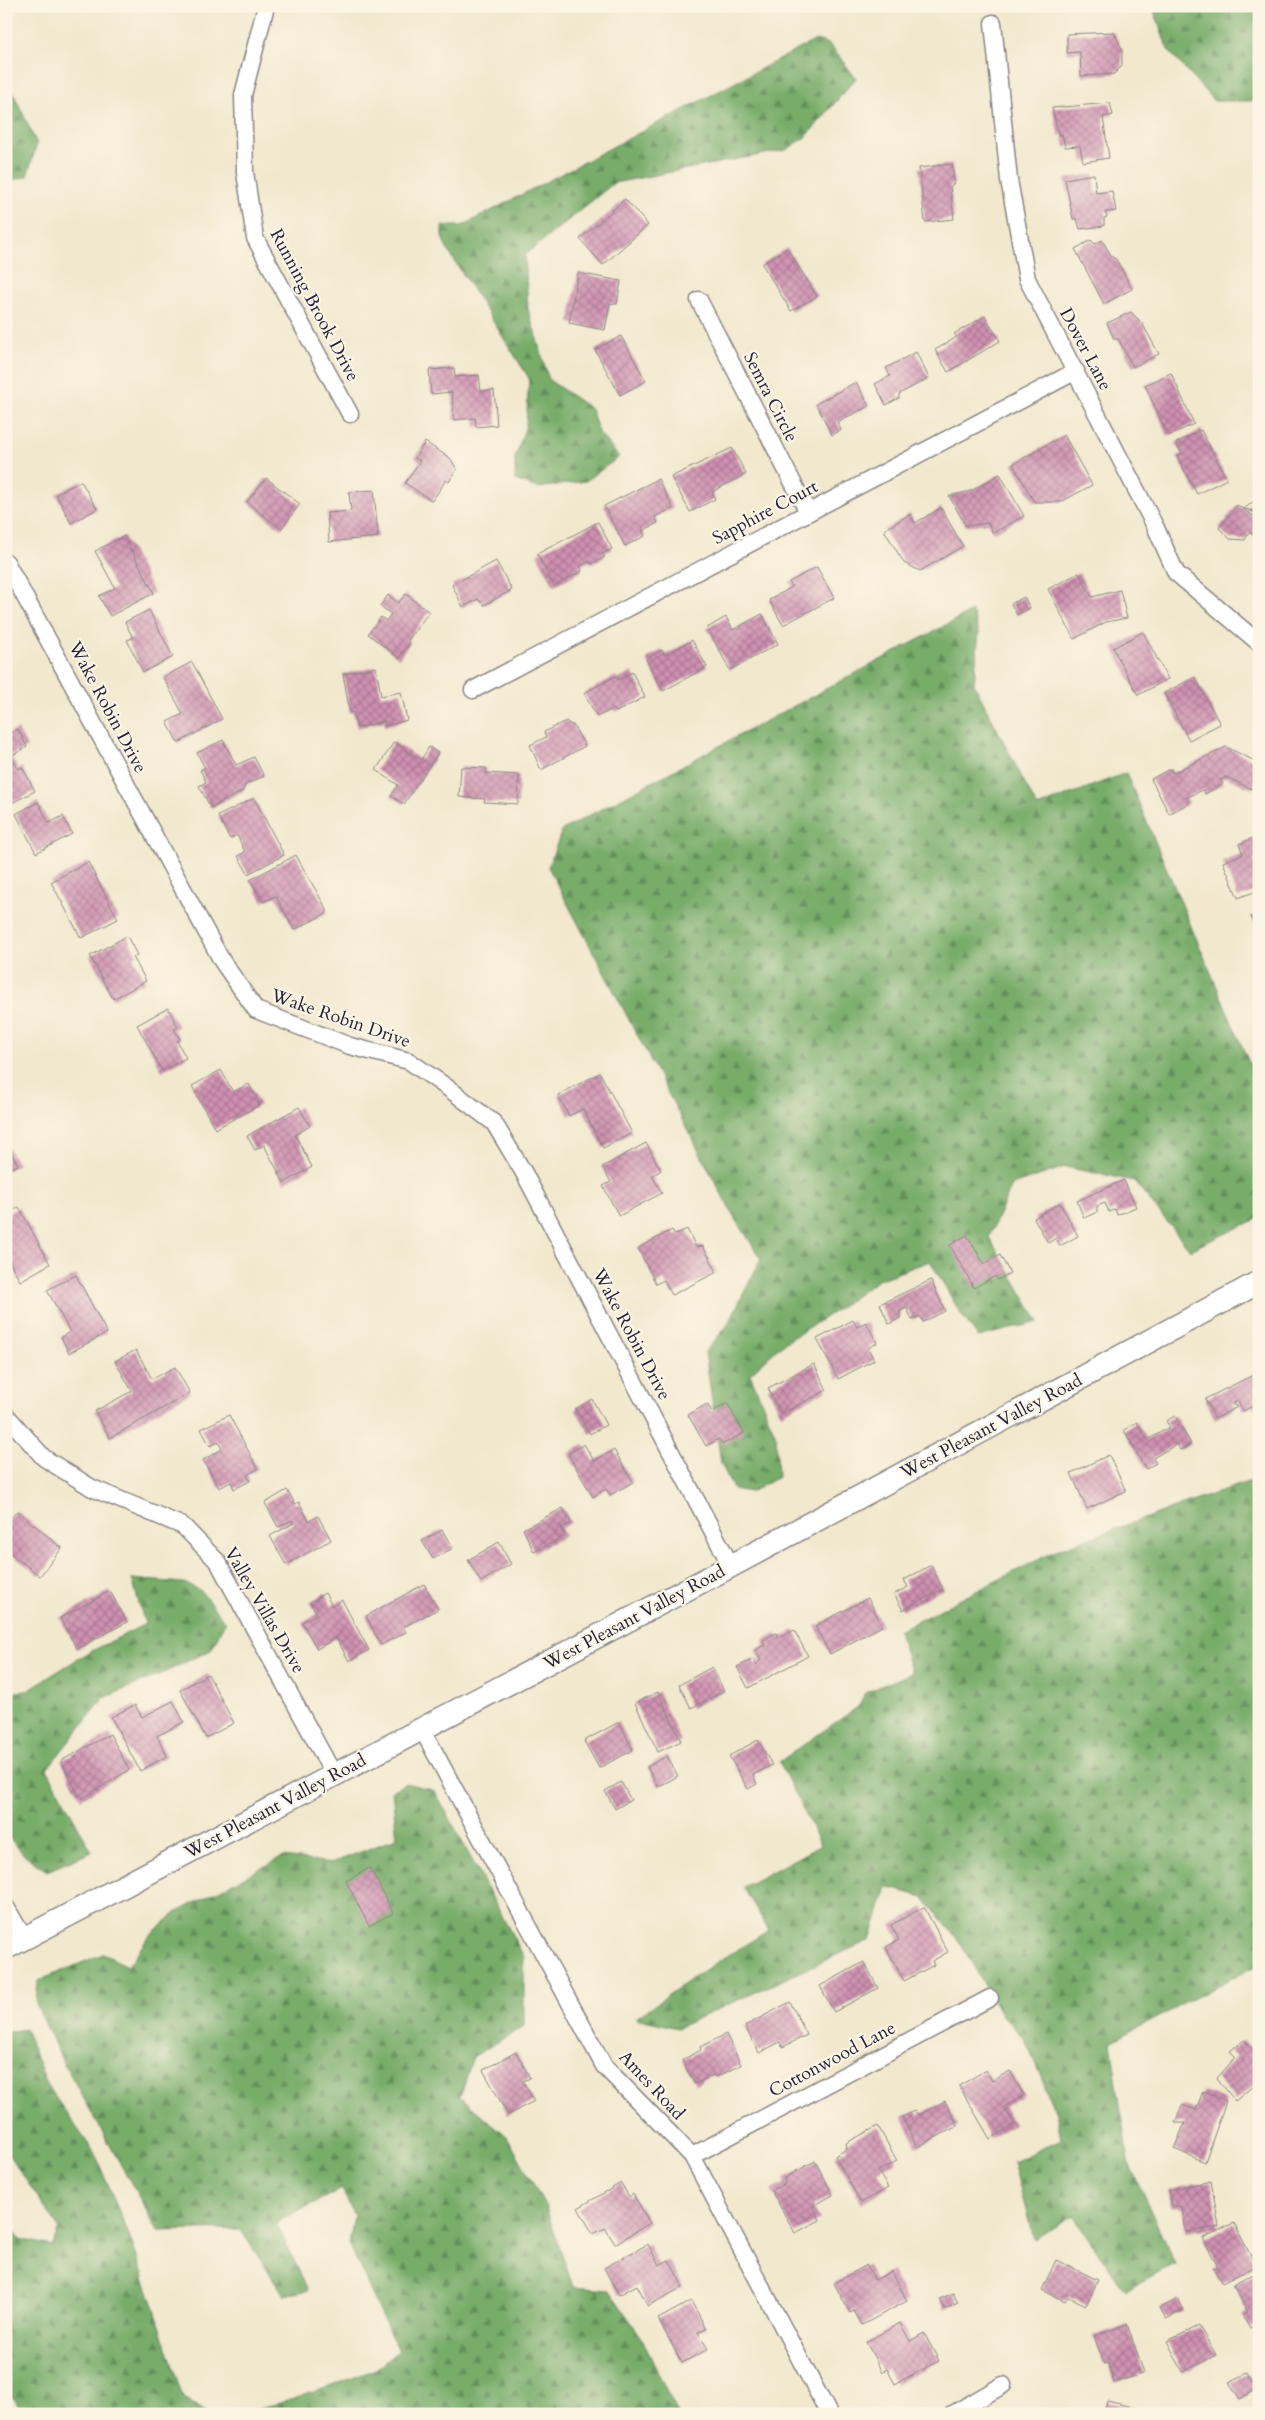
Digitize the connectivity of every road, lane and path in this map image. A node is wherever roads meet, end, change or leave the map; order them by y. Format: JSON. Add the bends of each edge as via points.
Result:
{"nodes":[{"id":1,"x":266,"y":6,"type":"edge"},
{"id":2,"x":993,"y":23,"type":"dead end"},
{"id":3,"x":699,"y":300,"type":"dead end"},
{"id":4,"x":1076,"y":371,"type":"junction"},
{"id":5,"x":350,"y":414,"type":"dead end"},
{"id":6,"x":808,"y":512,"type":"junction"},
{"id":7,"x":6,"y":562,"type":"edge"},
{"id":8,"x":1259,"y":643,"type":"edge"},
{"id":9,"x":473,"y":690,"type":"dead end"},
{"id":10,"x":1259,"y":1282,"type":"edge"},
{"id":11,"x":6,"y":1416,"type":"edge"},
{"id":12,"x":731,"y":1566,"type":"junction"},
{"id":13,"x":422,"y":1729,"type":"junction"},
{"id":14,"x":334,"y":1775,"type":"junction"},
{"id":15,"x":6,"y":1907,"type":"edge"},
{"id":16,"x":15,"y":1943,"type":"edge"},
{"id":17,"x":990,"y":1998,"type":"dead end"},
{"id":18,"x":692,"y":2156,"type":"junction"},
{"id":19,"x":1003,"y":2385,"type":"dead end"},
{"id":20,"x":829,"y":2414,"type":"edge"},
{"id":21,"x":953,"y":2414,"type":"edge"}],
"edges":[{"from":1,"to":5,"type":"street","name":"Running Brook Drive","via":[[243,95],[245,172],[255,238]]},
{"from":2,"to":4,"type":"street","name":"Dover Lane","via":[[1009,180],[1027,279]]},
{"from":3,"to":6,"type":"street","name":"Semra Circle"},
{"from":4,"to":6,"type":"street","name":"Sapphire Court"},
{"from":4,"to":8,"type":"street","name":"Dover Lane","via":[[1176,572]]},
{"from":6,"to":9,"type":"street","name":"Sapphire Court"},
{"from":7,"to":12,"type":"street","name":"Wake Robin Drive","via":[[222,961],[256,1010],[350,1046],[410,1062],[494,1123],[524,1173]]},
{"from":10,"to":12,"type":"main road","name":"West Pleasant Valley Road"},
{"from":11,"to":14,"type":"street","name":"Valley Villas Drive","via":[[44,1458],[92,1488],[183,1526],[218,1562]]},
{"from":12,"to":13,"type":"main road","name":"West Pleasant Valley Road"},
{"from":13,"to":14,"type":"main road","name":"West Pleasant Valley Road"},
{"from":13,"to":18,"type":"street","name":"Ames Road","via":[[604,2066]]},
{"from":14,"to":16,"type":"main road","name":"West Pleasant Valley Road"},
{"from":15,"to":16,"type":"street"},
{"from":17,"to":18,"type":"street","name":"Cottonwood Lane"},
{"from":18,"to":20,"type":"street","name":"Ames Road"},
{"from":19,"to":21,"type":"street"}]}
